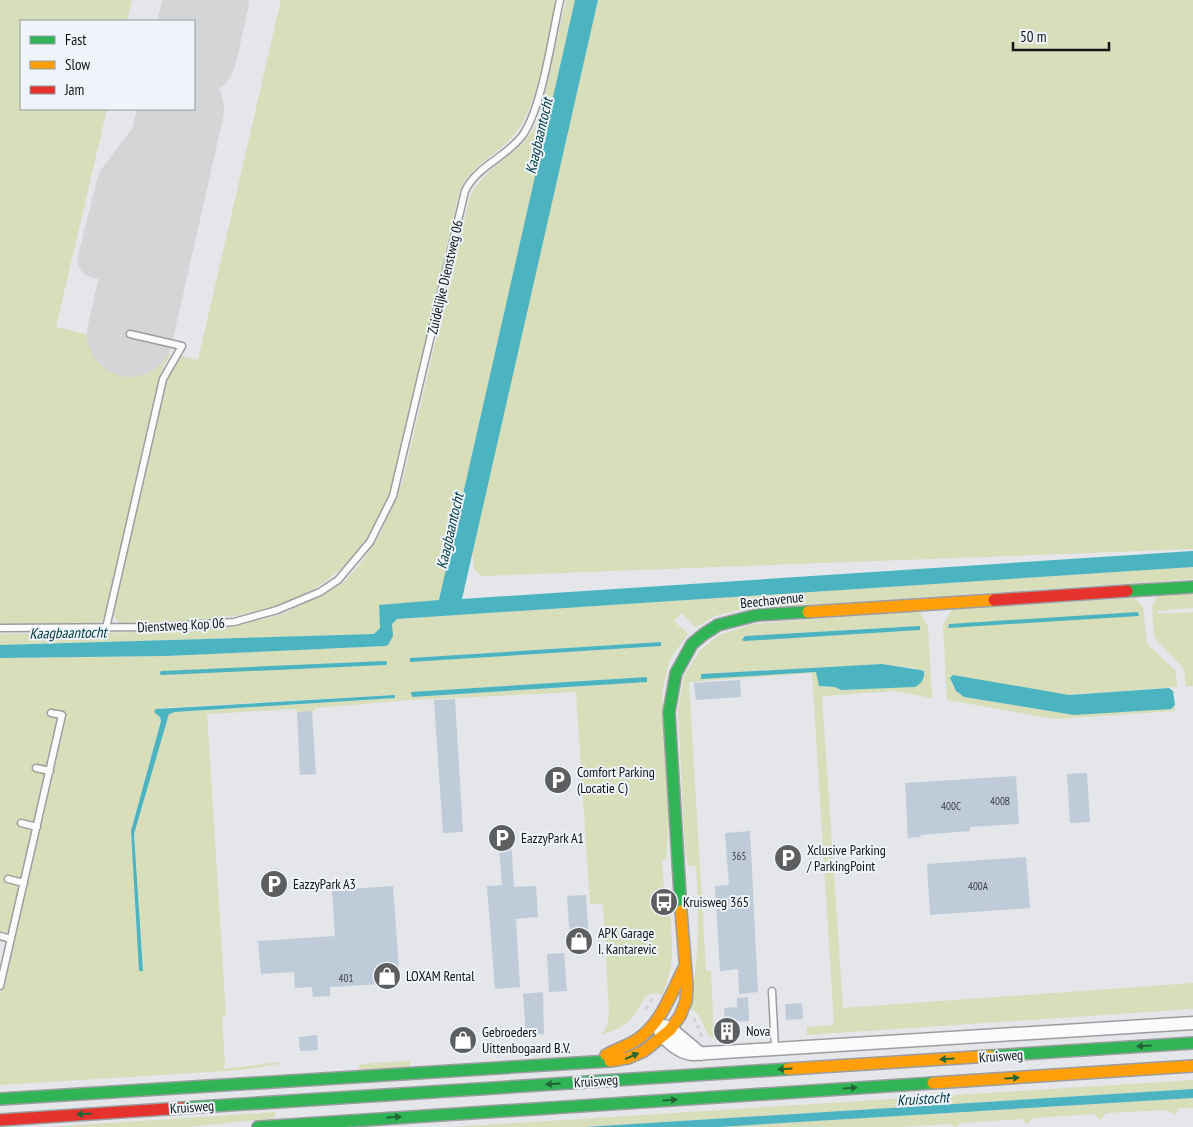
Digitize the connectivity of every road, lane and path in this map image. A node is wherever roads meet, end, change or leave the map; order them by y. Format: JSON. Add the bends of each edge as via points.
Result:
{"nodes":[{"id":1,"x":560,"y":0,"type":"edge"},
{"id":2,"x":130,"y":334,"type":"dead end"},
{"id":3,"x":349,"y":569,"type":"joint"},
{"id":4,"x":1193,"y":587,"type":"edge"},
{"id":5,"x":0,"y":628,"type":"edge"},
{"id":6,"x":106,"y":628,"type":"junction"},
{"id":7,"x":51,"y":713,"type":"dead end"},
{"id":8,"x":36,"y":768,"type":"dead end"},
{"id":9,"x":50,"y":771,"type":"junction"},
{"id":10,"x":21,"y":823,"type":"dead end"},
{"id":11,"x":37,"y":828,"type":"junction"},
{"id":12,"x":8,"y":879,"type":"dead end"},
{"id":13,"x":24,"y":883,"type":"junction"},
{"id":14,"x":0,"y":936,"type":"edge"},
{"id":15,"x":11,"y":939,"type":"junction"},
{"id":16,"x":684,"y":970,"type":"junction"},
{"id":17,"x":0,"y":986,"type":"edge"},
{"id":18,"x":772,"y":991,"type":"dead end"},
{"id":19,"x":668,"y":1004,"type":"junction"},
{"id":20,"x":681,"y":1010,"type":"junction"},
{"id":21,"x":644,"y":1014,"type":"dead end"},
{"id":22,"x":656,"y":1022,"type":"junction"},
{"id":23,"x":1193,"y":1023,"type":"edge"},
{"id":24,"x":666,"y":1032,"type":"junction"},
{"id":25,"x":1193,"y":1044,"type":"edge"},
{"id":26,"x":704,"y":1048,"type":"junction"},
{"id":27,"x":775,"y":1049,"type":"junction"},
{"id":28,"x":598,"y":1061,"type":"junction"},
{"id":29,"x":1193,"y":1066,"type":"edge"},
{"id":30,"x":0,"y":1099,"type":"edge"},
{"id":31,"x":456,"y":1113,"type":"junction"},
{"id":32,"x":0,"y":1120,"type":"edge"},
{"id":33,"x":258,"y":1127,"type":"edge"},
{"id":34,"x":422,"y":1127,"type":"edge"}],
"edges":[{"from":1,"to":3,"type":"lane","name":"Zuidelijke Dienstweg 06","via":[[531,121],[517,142],[478,172],[465,191],[396,486],[372,538]]},
{"from":2,"to":6,"type":"lane","via":[[182,346],[163,379]]},
{"from":3,"to":6,"type":"lane","name":"Dienstweg Kop 06","via":[[320,592],[254,618],[200,625]]},
{"from":4,"to":16,"type":"main road","name":"Beechavenue","via":[[757,615],[729,621],[703,634],[689,647],[677,666],[670,703]]},
{"from":5,"to":6,"type":"lane","name":"Dienstweg Kop 06"},
{"from":7,"to":9,"type":"lane","via":[[62,715]]},
{"from":8,"to":9,"type":"lane"},
{"from":9,"to":11,"type":"lane"},
{"from":10,"to":11,"type":"lane"},
{"from":11,"to":13,"type":"lane"},
{"from":12,"to":13,"type":"lane"},
{"from":13,"to":15,"type":"lane"},
{"from":14,"to":15,"type":"lane"},
{"from":15,"to":17,"type":"lane"},
{"from":16,"to":19,"type":"main road","name":"Beechavenue"},
{"from":16,"to":20,"type":"main road","name":"Beechavenue","via":[[687,985]]},
{"from":18,"to":27,"type":"lane"},
{"from":19,"to":21,"type":"path","via":[[653,998]]},
{"from":19,"to":22,"type":"main road","name":"Beechavenue"},
{"from":20,"to":24,"type":"main road","name":"Beechavenue"},
{"from":20,"to":26,"type":"path","via":[[693,1017]]},
{"from":22,"to":24,"type":"street"},
{"from":22,"to":28,"type":"main road","name":"Kruisweg","via":[[635,1040]]},
{"from":23,"to":27,"type":"street","name":"Kruisweg"},
{"from":24,"to":26,"type":"street","name":"Kruisweg","via":[[686,1053]]},
{"from":28,"to":24,"type":"main road","name":"Kruisweg","one_way":true,"via":[[611,1063],[625,1059],[644,1050]]},
{"from":25,"to":32,"type":"main road","name":"Kruisweg","one_way":true},
{"from":26,"to":27,"type":"street","name":"Kruisweg"},
{"from":28,"to":30,"type":"main road","name":"Kruisweg"},
{"from":31,"to":29,"type":"main road","name":"Kruisweg","one_way":true},
{"from":33,"to":31,"type":"main road","name":"Kruisweg","one_way":true},
{"from":31,"to":34,"type":"main road"}]}
